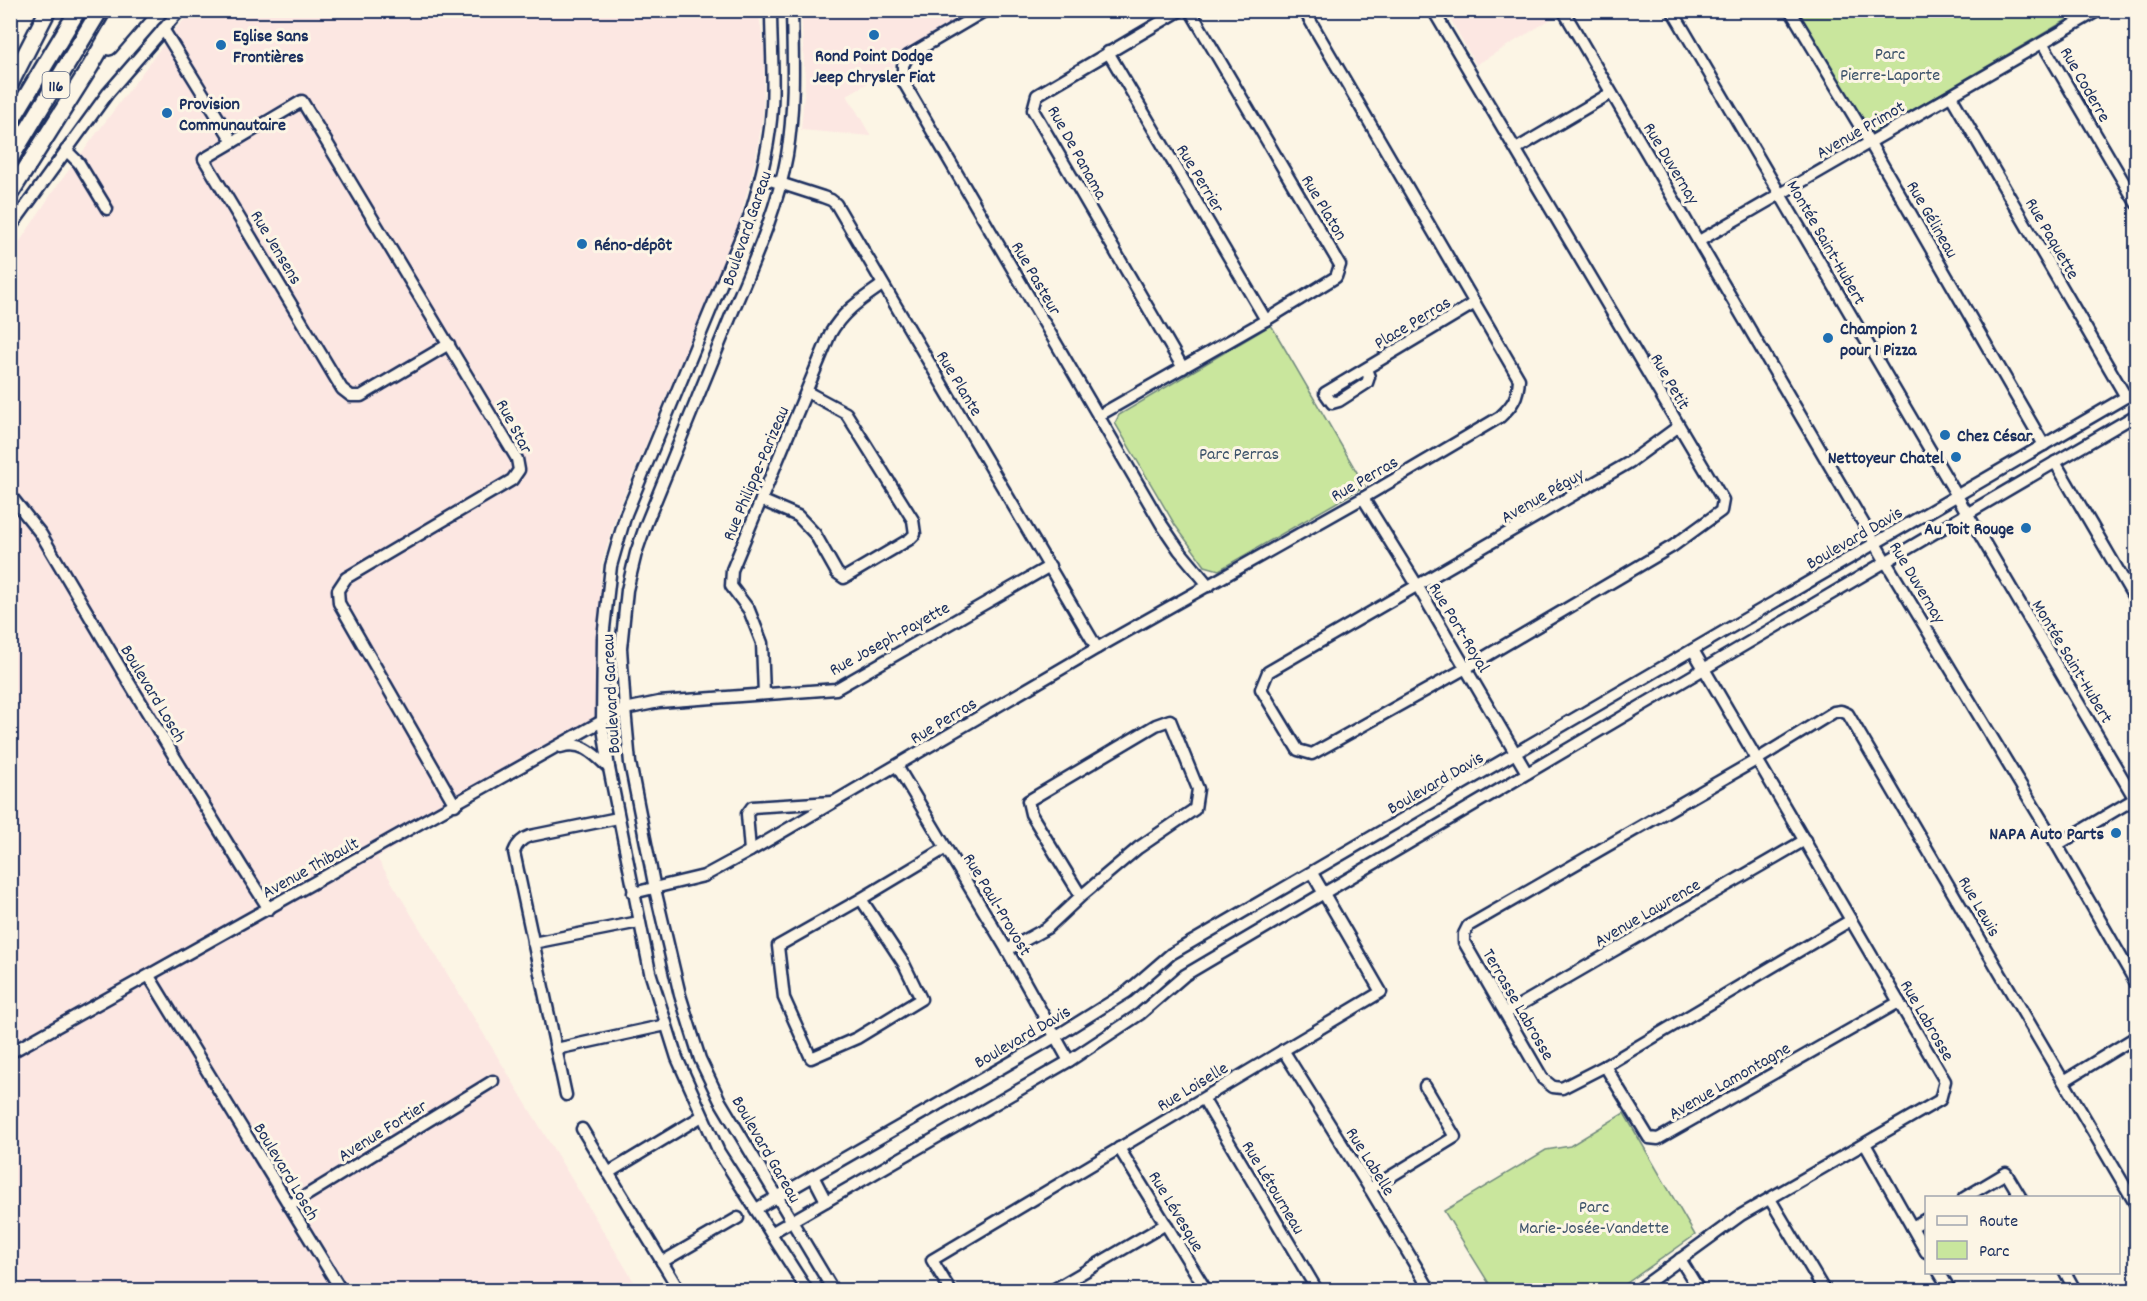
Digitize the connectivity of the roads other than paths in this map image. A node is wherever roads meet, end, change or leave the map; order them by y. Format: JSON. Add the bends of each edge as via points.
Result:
{"nodes":[{"id":1,"x":48,"y":10,"type":"edge"},
{"id":2,"x":78,"y":10,"type":"edge"},
{"id":3,"x":100,"y":10,"type":"edge"},
{"id":4,"x":123,"y":10,"type":"edge"},
{"id":5,"x":141,"y":10,"type":"edge"},
{"id":6,"x":180,"y":10,"type":"edge"},
{"id":7,"x":771,"y":10,"type":"edge"},
{"id":8,"x":792,"y":10,"type":"edge"},
{"id":9,"x":986,"y":10,"type":"edge"},
{"id":10,"x":1181,"y":10,"type":"edge"},
{"id":11,"x":1190,"y":10,"type":"edge"},
{"id":12,"x":1304,"y":10,"type":"edge"},
{"id":13,"x":1433,"y":10,"type":"edge"},
{"id":14,"x":1563,"y":10,"type":"edge"},
{"id":15,"x":1672,"y":10,"type":"edge"},
{"id":16,"x":1790,"y":10,"type":"edge"},
{"id":17,"x":2099,"y":10,"type":"edge"},
{"id":18,"x":163,"y":29,"type":"junction"},
{"id":19,"x":2043,"y":44,"type":"junction"},
{"id":20,"x":1108,"y":52,"type":"junction"},
{"id":21,"x":90,"y":67,"type":"junction"},
{"id":22,"x":10,"y":84,"type":"edge"},
{"id":23,"x":1611,"y":93,"type":"junction"},
{"id":24,"x":1951,"y":96,"type":"junction"},
{"id":25,"x":10,"y":123,"type":"edge"},
{"id":26,"x":232,"y":142,"type":"junction"},
{"id":27,"x":1870,"y":143,"type":"junction"},
{"id":28,"x":1516,"y":149,"type":"junction"},
{"id":29,"x":66,"y":150,"type":"junction"},
{"id":30,"x":10,"y":159,"type":"edge"},
{"id":31,"x":761,"y":177,"type":"junction"},
{"id":32,"x":780,"y":184,"type":"junction"},
{"id":33,"x":10,"y":194,"type":"edge"},
{"id":34,"x":1780,"y":194,"type":"junction"},
{"id":35,"x":2136,"y":203,"type":"edge"},
{"id":36,"x":106,"y":209,"type":"dead end"},
{"id":37,"x":10,"y":228,"type":"edge"},
{"id":38,"x":1699,"y":241,"type":"junction"},
{"id":39,"x":882,"y":285,"type":"junction"},
{"id":40,"x":1475,"y":303,"type":"junction"},
{"id":41,"x":1266,"y":320,"type":"junction"},
{"id":42,"x":449,"y":344,"type":"junction"},
{"id":43,"x":1183,"y":368,"type":"junction"},
{"id":44,"x":1366,"y":369,"type":"dead end"},
{"id":45,"x":2136,"y":391,"type":"edge"},
{"id":46,"x":807,"y":392,"type":"junction"},
{"id":47,"x":2126,"y":398,"type":"junction"},
{"id":48,"x":1098,"y":416,"type":"junction"},
{"id":49,"x":2136,"y":416,"type":"edge"},
{"id":50,"x":1679,"y":426,"type":"junction"},
{"id":51,"x":2044,"y":445,"type":"junction"},
{"id":52,"x":2024,"y":457,"type":"junction"},
{"id":53,"x":2055,"y":462,"type":"junction"},
{"id":54,"x":2034,"y":474,"type":"junction"},
{"id":55,"x":10,"y":495,"type":"edge"},
{"id":56,"x":1957,"y":496,"type":"junction"},
{"id":57,"x":1363,"y":498,"type":"junction"},
{"id":58,"x":761,"y":500,"type":"junction"},
{"id":59,"x":1968,"y":513,"type":"junction"},
{"id":60,"x":1875,"y":543,"type":"junction"},
{"id":61,"x":1886,"y":562,"type":"junction"},
{"id":62,"x":1050,"y":566,"type":"junction"},
{"id":63,"x":1417,"y":585,"type":"junction"},
{"id":64,"x":1209,"y":586,"type":"junction"},
{"id":65,"x":2136,"y":601,"type":"edge"},
{"id":66,"x":1097,"y":648,"type":"junction"},
{"id":67,"x":1694,"y":650,"type":"junction"},
{"id":68,"x":1466,"y":668,"type":"junction"},
{"id":69,"x":1705,"y":669,"type":"junction"},
{"id":70,"x":764,"y":694,"type":"junction"},
{"id":71,"x":625,"y":709,"type":"junction"},
{"id":72,"x":602,"y":721,"type":"junction"},
{"id":73,"x":550,"y":752,"type":"junction"},
{"id":74,"x":1516,"y":754,"type":"junction"},
{"id":75,"x":1758,"y":759,"type":"junction"},
{"id":76,"x":897,"y":766,"type":"junction"},
{"id":77,"x":609,"y":768,"type":"junction"},
{"id":78,"x":1527,"y":773,"type":"junction"},
{"id":79,"x":2136,"y":799,"type":"edge"},
{"id":80,"x":835,"y":802,"type":"junction"},
{"id":81,"x":455,"y":805,"type":"junction"},
{"id":82,"x":618,"y":818,"type":"junction"},
{"id":83,"x":1805,"y":840,"type":"junction"},
{"id":84,"x":2057,"y":845,"type":"junction"},
{"id":85,"x":946,"y":848,"type":"junction"},
{"id":86,"x":750,"y":851,"type":"junction"},
{"id":87,"x":1312,"y":873,"type":"junction"},
{"id":88,"x":655,"y":889,"type":"junction"},
{"id":89,"x":1325,"y":892,"type":"junction"},
{"id":90,"x":633,"y":893,"type":"junction"},
{"id":91,"x":1081,"y":896,"type":"junction"},
{"id":92,"x":861,"y":899,"type":"junction"},
{"id":93,"x":269,"y":909,"type":"junction"},
{"id":94,"x":1851,"y":920,"type":"junction"},
{"id":95,"x":639,"y":922,"type":"junction"},
{"id":96,"x":533,"y":944,"type":"junction"},
{"id":97,"x":1007,"y":950,"type":"junction"},
{"id":98,"x":149,"y":976,"type":"junction"},
{"id":99,"x":2136,"y":983,"type":"edge"},
{"id":100,"x":1899,"y":1002,"type":"junction"},
{"id":101,"x":1506,"y":1013,"type":"junction"},
{"id":102,"x":666,"y":1025,"type":"junction"},
{"id":103,"x":1055,"y":1037,"type":"junction"},
{"id":104,"x":2136,"y":1037,"type":"edge"},
{"id":105,"x":556,"y":1049,"type":"junction"},
{"id":106,"x":1283,"y":1050,"type":"junction"},
{"id":107,"x":10,"y":1053,"type":"edge"},
{"id":108,"x":1069,"y":1060,"type":"junction"},
{"id":109,"x":1605,"y":1066,"type":"junction"},
{"id":110,"x":493,"y":1081,"type":"dead end"},
{"id":111,"x":2064,"y":1081,"type":"junction"},
{"id":112,"x":1425,"y":1086,"type":"dead end"},
{"id":113,"x":566,"y":1095,"type":"dead end"},
{"id":114,"x":1203,"y":1100,"type":"junction"},
{"id":115,"x":702,"y":1116,"type":"junction"},
{"id":116,"x":582,"y":1129,"type":"dead end"},
{"id":117,"x":1864,"y":1144,"type":"junction"},
{"id":118,"x":1119,"y":1148,"type":"junction"},
{"id":119,"x":608,"y":1173,"type":"junction"},
{"id":120,"x":813,"y":1176,"type":"junction"},
{"id":121,"x":1370,"y":1190,"type":"junction"},
{"id":122,"x":1966,"y":1196,"type":"edge"},
{"id":123,"x":2020,"y":1196,"type":"edge"},
{"id":124,"x":775,"y":1197,"type":"junction"},
{"id":125,"x":1770,"y":1198,"type":"junction"},
{"id":126,"x":826,"y":1201,"type":"junction"},
{"id":127,"x":2136,"y":1205,"type":"edge"},
{"id":128,"x":289,"y":1206,"type":"junction"},
{"id":129,"x":756,"y":1209,"type":"junction"},
{"id":130,"x":738,"y":1218,"type":"dead end"},
{"id":131,"x":1925,"y":1220,"type":"edge"},
{"id":132,"x":790,"y":1221,"type":"junction"},
{"id":133,"x":1166,"y":1224,"type":"junction"},
{"id":134,"x":1912,"y":1227,"type":"junction"},
{"id":135,"x":771,"y":1233,"type":"junction"},
{"id":136,"x":1925,"y":1250,"type":"edge"},
{"id":137,"x":1680,"y":1259,"type":"junction"},
{"id":138,"x":662,"y":1262,"type":"junction"},
{"id":139,"x":1940,"y":1274,"type":"edge"},
{"id":140,"x":2066,"y":1274,"type":"edge"},
{"id":141,"x":341,"y":1290,"type":"edge"},
{"id":142,"x":679,"y":1290,"type":"edge"},
{"id":143,"x":807,"y":1290,"type":"edge"},
{"id":144,"x":833,"y":1290,"type":"edge"},
{"id":145,"x":950,"y":1290,"type":"edge"},
{"id":146,"x":1053,"y":1290,"type":"edge"},
{"id":147,"x":1206,"y":1290,"type":"edge"},
{"id":148,"x":1317,"y":1290,"type":"edge"},
{"id":149,"x":1430,"y":1290,"type":"edge"},
{"id":150,"x":1638,"y":1290,"type":"edge"},
{"id":151,"x":1699,"y":1290,"type":"edge"},
{"id":152,"x":1824,"y":1290,"type":"edge"},
{"id":153,"x":1950,"y":1290,"type":"edge"},
{"id":154,"x":2076,"y":1290,"type":"edge"}],
"edges":[{"from":1,"to":22,"type":"highway"},
{"from":2,"to":25,"type":"highway","number":"116"},
{"from":3,"to":30,"type":"highway","number":"116"},
{"from":4,"to":21,"type":"highway"},
{"from":5,"to":21,"type":"highway"},
{"from":6,"to":18,"type":"street"},
{"from":7,"to":31,"type":"street","name":"Boulevard Gareau","via":[[772,105]]},
{"from":8,"to":32,"type":"street","name":"Boulevard Gareau","via":[[792,110]]},
{"from":9,"to":48,"type":"street","name":"Rue Pasteur","via":[[908,56],[903,65],[903,81]]},
{"from":10,"to":20,"type":"street","name":"Rue De Panama"},
{"from":11,"to":41,"type":"street","name":"Rue Platon","via":[[1340,265],[1336,277]]},
{"from":12,"to":40,"type":"street","name":"Rue Perras"},
{"from":13,"to":28,"type":"street","name":"Rue Petit"},
{"from":14,"to":23,"type":"street","name":"Rue Duvernay"},
{"from":15,"to":34,"type":"street","name":"Montée Saint-Hubert"},
{"from":16,"to":27,"type":"street","name":"Rue Gélineau"},
{"from":17,"to":19,"type":"street","name":"Avenue Primot"},
{"from":18,"to":26,"type":"street"},
{"from":18,"to":29,"type":"street"},
{"from":19,"to":24,"type":"street","name":"Avenue Primot"},
{"from":19,"to":35,"type":"street","name":"Rue Coderre"},
{"from":20,"to":41,"type":"street","name":"Rue Perrier"},
{"from":20,"to":43,"type":"street","name":"Rue De Panama","via":[[1037,95],[1033,110]]},
{"from":21,"to":33,"type":"highway"},
{"from":23,"to":28,"type":"street"},
{"from":23,"to":38,"type":"street","name":"Rue Duvernay"},
{"from":24,"to":27,"type":"street","name":"Avenue Primot"},
{"from":24,"to":47,"type":"street","name":"Rue Paquette"},
{"from":26,"to":42,"type":"street","name":"Rue Star","via":[[302,101]]},
{"from":26,"to":42,"type":"street","name":"Rue Jensens","via":[[204,159],[342,389],[351,396],[361,396]]},
{"from":27,"to":34,"type":"street","name":"Avenue Primot"},
{"from":27,"to":51,"type":"street","name":"Rue Gélineau"},
{"from":28,"to":50,"type":"street","name":"Rue Petit"},
{"from":29,"to":36,"type":"street","via":[[79,163]]},
{"from":29,"to":37,"type":"street"},
{"from":31,"to":32,"type":"street","name":"Rue Plante"},
{"from":31,"to":72,"type":"street","name":"Boulevard Gareau","via":[[750,215],[626,514],[610,566],[603,638]]},
{"from":32,"to":39,"type":"street","name":"Rue Plante","via":[[823,196],[836,204]]},
{"from":32,"to":71,"type":"street","name":"Boulevard Gareau","via":[[760,247],[636,553],[627,590],[621,648]]},
{"from":34,"to":38,"type":"street","name":"Avenue Primot"},
{"from":34,"to":56,"type":"street","name":"Montée Saint-Hubert"},
{"from":38,"to":60,"type":"street","name":"Rue Duvernay"},
{"from":39,"to":46,"type":"street","name":"Rue Philippe-Parizeau","via":[[838,319]]},
{"from":39,"to":62,"type":"street","name":"Rue Plante"},
{"from":40,"to":44,"type":"street","name":"Place Perras"},
{"from":40,"to":57,"type":"street","name":"Rue Perras","via":[[1520,379],[1519,393],[1512,406],[1500,417]]},
{"from":41,"to":43,"type":"street","name":"Rue Platon"},
{"from":42,"to":81,"type":"street","name":"Rue Star","via":[[517,459],[519,470],[512,480],[346,579],[338,590],[339,603]]},
{"from":43,"to":48,"type":"street","name":"Rue Platon"},
{"from":45,"to":47,"type":"street","name":"Boulevard Davis"},
{"from":46,"to":58,"type":"street","name":"Rue Philippe-Parizeau"},
{"from":46,"to":58,"type":"street","via":[[846,412],[913,520],[915,534],[844,578],[798,516]]},
{"from":47,"to":51,"type":"street","name":"Boulevard Davis"},
{"from":48,"to":64,"type":"street","name":"Rue Pasteur","via":[[1162,525]]},
{"from":49,"to":53,"type":"street","name":"Boulevard Davis"},
{"from":50,"to":63,"type":"street","name":"Avenue Péguy","via":[[1630,462]]},
{"from":50,"to":68,"type":"street","name":"Rue Petit","via":[[1723,500],[1721,511],[1673,546]]},
{"from":51,"to":52,"type":"street","name":"Boulevard Davis"},
{"from":52,"to":54,"type":"street"},
{"from":52,"to":56,"type":"street","name":"Boulevard Davis"},
{"from":53,"to":54,"type":"street","name":"Boulevard Davis"},
{"from":53,"to":65,"type":"street"},
{"from":54,"to":59,"type":"street","name":"Boulevard Davis"},
{"from":55,"to":93,"type":"street","name":"Boulevard Losch","via":[[41,534]]},
{"from":56,"to":59,"type":"street","name":"Montée Saint-Hubert"},
{"from":56,"to":60,"type":"street","name":"Boulevard Davis"},
{"from":57,"to":63,"type":"street","name":"Rue Port-Royal"},
{"from":57,"to":64,"type":"street","name":"Rue Perras"},
{"from":58,"to":70,"type":"street","name":"Rue Philippe-Parizeau","via":[[732,570],[731,586],[749,610],[762,642]]},
{"from":59,"to":61,"type":"street","name":"Boulevard Davis"},
{"from":59,"to":79,"type":"street","name":"Montée Saint-Hubert"},
{"from":60,"to":61,"type":"street","name":"Rue Duvernay"},
{"from":60,"to":67,"type":"street","name":"Boulevard Davis"},
{"from":61,"to":69,"type":"street","name":"Boulevard Davis"},
{"from":61,"to":84,"type":"street","name":"Rue Duvernay"},
{"from":62,"to":66,"type":"street","name":"Rue Plante"},
{"from":62,"to":70,"type":"street","name":"Rue Joseph-Payette","via":[[836,689]]},
{"from":63,"to":68,"type":"street","name":"Rue Port-Royal"},
{"from":63,"to":68,"type":"street","name":"Avenue Péguy","via":[[1268,672],[1261,689],[1298,750],[1312,754]]},
{"from":64,"to":66,"type":"street","name":"Rue Perras"},
{"from":66,"to":76,"type":"street","name":"Rue Perras"},
{"from":67,"to":69,"type":"street","name":"Rue Labrosse"},
{"from":67,"to":74,"type":"street","name":"Boulevard Davis"},
{"from":68,"to":74,"type":"street","name":"Rue Port-Royal"},
{"from":69,"to":75,"type":"street","name":"Rue Labrosse"},
{"from":69,"to":78,"type":"street","name":"Boulevard Davis"},
{"from":70,"to":71,"type":"street","name":"Rue Joseph-Payette","via":[[659,702]]},
{"from":71,"to":72,"type":"street","name":"Avenue Thibault"},
{"from":71,"to":88,"type":"street","name":"Boulevard Gareau","via":[[630,763]]},
{"from":72,"to":73,"type":"street","name":"Avenue Thibault"},
{"from":72,"to":77,"type":"street","name":"Boulevard Gareau"},
{"from":73,"to":77,"type":"street","via":[[577,745],[592,752]]},
{"from":73,"to":81,"type":"street","name":"Avenue Thibault"},
{"from":74,"to":78,"type":"street","name":"Rue Port-Royal"},
{"from":74,"to":87,"type":"street","name":"Boulevard Davis"},
{"from":75,"to":83,"type":"street","name":"Rue Labrosse"},
{"from":75,"to":101,"type":"street","name":"Terrasse Labrosse","via":[[1468,926],[1464,942]]},
{"from":75,"to":111,"type":"street","name":"Rue Lewis","via":[[1834,712],[1848,714]]},
{"from":76,"to":80,"type":"street","name":"Rue Perras"},
{"from":76,"to":85,"type":"street","name":"Rue Paul-Provost"},
{"from":77,"to":82,"type":"street","name":"Boulevard Gareau"},
{"from":78,"to":89,"type":"street","name":"Boulevard Davis"},
{"from":79,"to":84,"type":"street"},
{"from":80,"to":86,"type":"street","name":"Rue Perras"},
{"from":80,"to":86,"type":"street","name":"Rue Perras","via":[[752,807],[747,814]]},
{"from":81,"to":93,"type":"street","name":"Avenue Thibault"},
{"from":82,"to":90,"type":"street","name":"Boulevard Gareau"},
{"from":82,"to":96,"type":"street","via":[[530,836],[519,842],[514,852]]},
{"from":83,"to":94,"type":"street","name":"Rue Labrosse"},
{"from":83,"to":101,"type":"street","name":"Avenue Lawrence"},
{"from":84,"to":99,"type":"street","name":"Rue Duvernay"},
{"from":85,"to":92,"type":"street"},
{"from":85,"to":97,"type":"street","name":"Rue Paul-Provost"},
{"from":86,"to":88,"type":"street","name":"Rue Perras","via":[[705,876]]},
{"from":87,"to":89,"type":"street","name":"Rue Loiselle"},
{"from":87,"to":103,"type":"street","name":"Boulevard Davis","via":[[1171,954],[1127,992]]},
{"from":88,"to":90,"type":"street","name":"Rue Perras"},
{"from":88,"to":124,"type":"street","name":"Boulevard Gareau","via":[[700,1059]]},
{"from":89,"to":106,"type":"street","name":"Rue Loiselle","via":[[1381,992]]},
{"from":89,"to":108,"type":"street","name":"Boulevard Davis","via":[[1185,975],[1140,1014]]},
{"from":90,"to":95,"type":"street","name":"Boulevard Gareau"},
{"from":91,"to":91,"type":"street","via":[[1138,848],[1195,809],[1198,789],[1170,720],[1028,801],[1031,814]]},
{"from":91,"to":97,"type":"street","via":[[1047,928]]},
{"from":92,"to":92,"type":"street","via":[[778,946],[784,998],[811,1058],[857,1038],[921,999],[904,964]]},
{"from":93,"to":98,"type":"street","name":"Avenue Thibault"},
{"from":94,"to":100,"type":"street","name":"Rue Labrosse"},
{"from":94,"to":109,"type":"street","name":"Terrasse Labrosse"},
{"from":95,"to":96,"type":"street"},
{"from":95,"to":102,"type":"street","name":"Boulevard Gareau"},
{"from":96,"to":105,"type":"street"},
{"from":97,"to":103,"type":"street","name":"Rue Paul-Provost"},
{"from":98,"to":107,"type":"street","name":"Avenue Thibault"},
{"from":98,"to":128,"type":"street","name":"Boulevard Losch"},
{"from":100,"to":109,"type":"street","name":"Avenue Lamontagne","via":[[1658,1140],[1648,1138]]},
{"from":100,"to":117,"type":"street","name":"Rue Labrosse","via":[[1945,1082],[1940,1100]]},
{"from":101,"to":109,"type":"street","name":"Terrasse Labrosse","via":[[1543,1079],[1552,1087],[1562,1088]]},
{"from":102,"to":105,"type":"street"},
{"from":102,"to":115,"type":"street","name":"Boulevard Gareau"},
{"from":103,"to":108,"type":"street","name":"Rue Paul-Provost"},
{"from":103,"to":120,"type":"street","name":"Boulevard Davis"},
{"from":104,"to":111,"type":"street"},
{"from":105,"to":113,"type":"street"},
{"from":106,"to":114,"type":"street","name":"Rue Loiselle"},
{"from":106,"to":121,"type":"street","name":"Rue Labelle"},
{"from":108,"to":126,"type":"street","name":"Boulevard Davis"},
{"from":110,"to":128,"type":"street","name":"Avenue Fortier"},
{"from":111,"to":127,"type":"street","name":"Rue Lewis"},
{"from":112,"to":121,"type":"street","via":[[1455,1137]]},
{"from":114,"to":118,"type":"street","name":"Rue Loiselle"},
{"from":114,"to":148,"type":"street","name":"Rue Létourneau"},
{"from":115,"to":119,"type":"street"},
{"from":115,"to":129,"type":"street","name":"Boulevard Gareau","via":[[719,1152]]},
{"from":116,"to":119,"type":"street"},
{"from":117,"to":125,"type":"street","name":"Rue Labrosse"},
{"from":117,"to":134,"type":"street"},
{"from":118,"to":133,"type":"street","name":"Rue Lévesque"},
{"from":118,"to":145,"type":"street","name":"Rue Loiselle","via":[[932,1260]]},
{"from":119,"to":138,"type":"street"},
{"from":120,"to":124,"type":"street","name":"Boulevard Davis"},
{"from":120,"to":126,"type":"street"},
{"from":121,"to":149,"type":"street","name":"Rue Labelle"},
{"from":122,"to":123,"type":"street","via":[[2006,1173]]},
{"from":124,"to":129,"type":"street","name":"Boulevard Davis"},
{"from":124,"to":132,"type":"street","name":"Boulevard Gareau"},
{"from":125,"to":137,"type":"street","name":"Rue Labrosse"},
{"from":125,"to":152,"type":"street"},
{"from":126,"to":132,"type":"street","name":"Boulevard Davis"},
{"from":128,"to":141,"type":"street","name":"Boulevard Losch"},
{"from":129,"to":135,"type":"street","name":"Boulevard Gareau"},
{"from":130,"to":138,"type":"street"},
{"from":131,"to":134,"type":"street"},
{"from":132,"to":135,"type":"street","name":"Boulevard Davis"},
{"from":132,"to":144,"type":"street","name":"Boulevard Gareau"},
{"from":133,"to":146,"type":"street"},
{"from":133,"to":147,"type":"street","name":"Rue Lévesque"},
{"from":134,"to":136,"type":"street"},
{"from":135,"to":143,"type":"street","name":"Boulevard Gareau"},
{"from":137,"to":150,"type":"street","name":"Rue Labrosse"},
{"from":137,"to":151,"type":"street"},
{"from":138,"to":142,"type":"street"},
{"from":139,"to":153,"type":"street"},
{"from":140,"to":154,"type":"street"}]}
